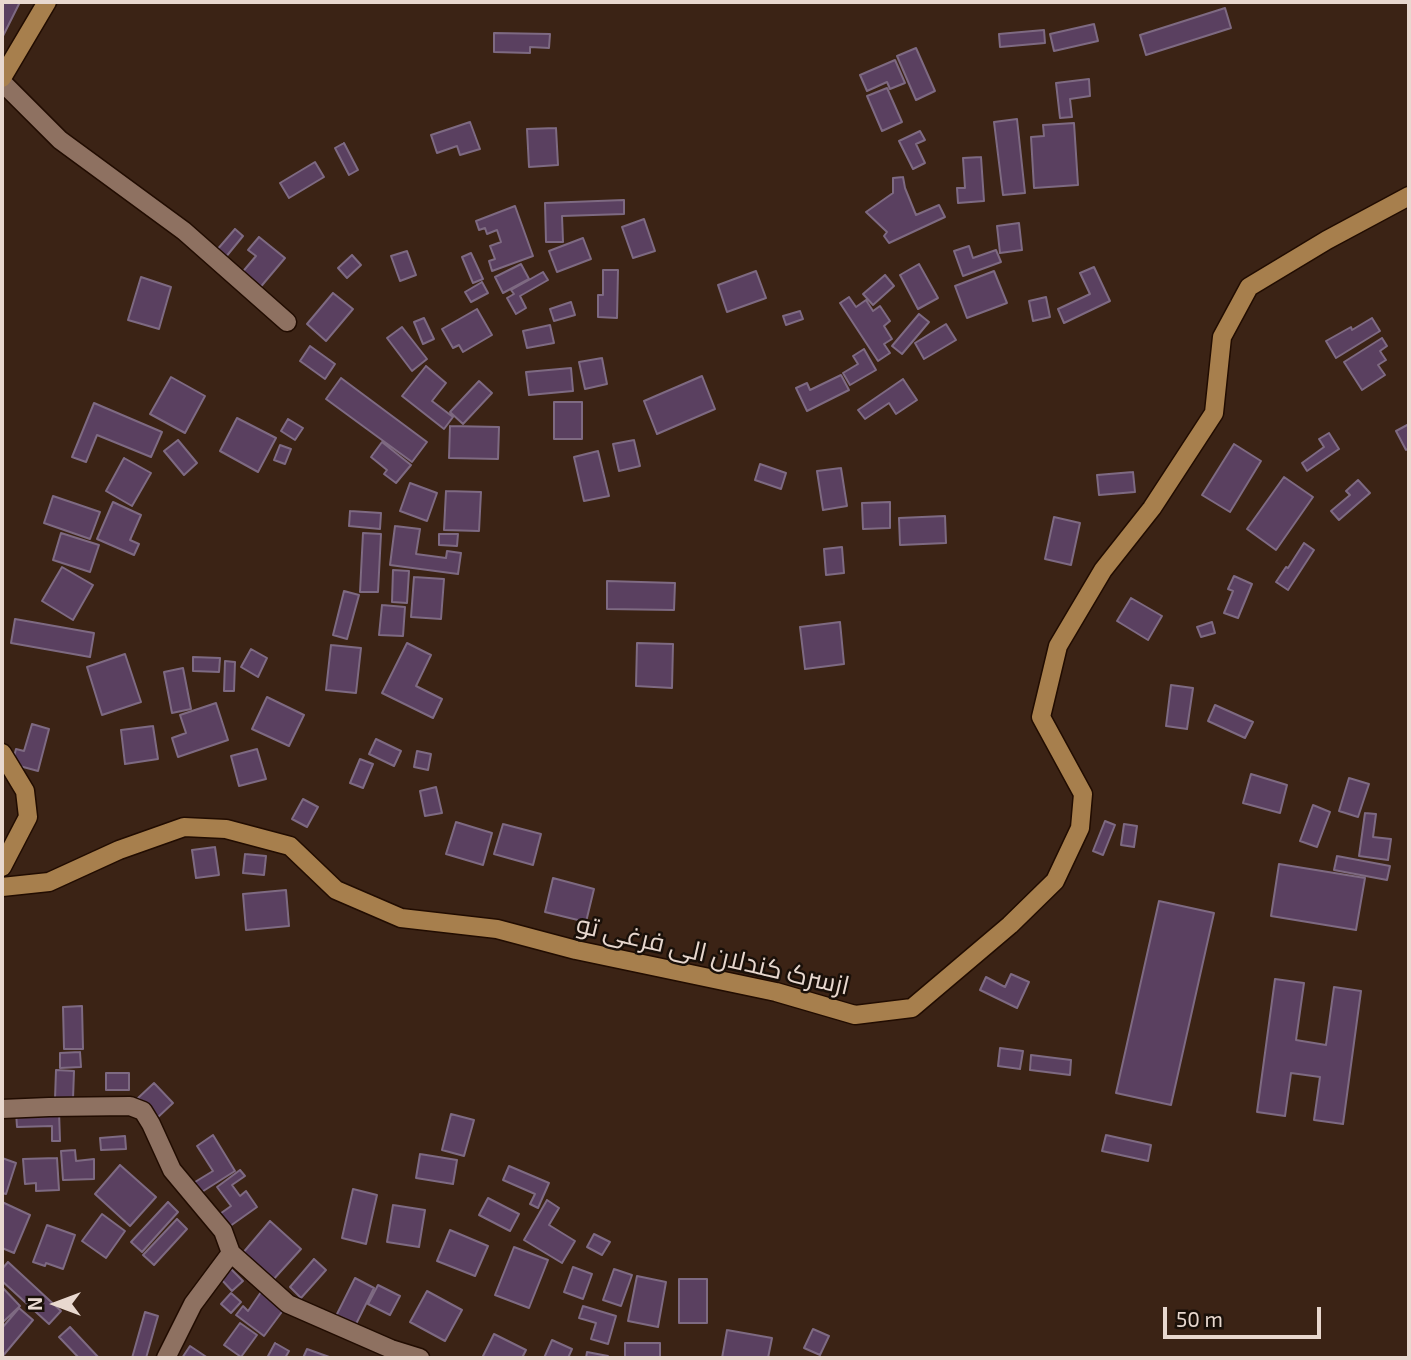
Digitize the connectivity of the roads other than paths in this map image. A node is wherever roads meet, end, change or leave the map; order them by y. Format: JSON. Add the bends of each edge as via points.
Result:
{"nodes":[{"id":1,"x":47,"y":2,"type":"edge"},
{"id":2,"x":2,"y":80,"type":"edge"},
{"id":3,"x":1409,"y":195,"type":"edge"},
{"id":4,"x":287,"y":322,"type":"dead end"},
{"id":5,"x":2,"y":753,"type":"edge"},
{"id":6,"x":2,"y":867,"type":"edge"},
{"id":7,"x":2,"y":887,"type":"edge"},
{"id":8,"x":2,"y":1109,"type":"edge"},
{"id":9,"x":231,"y":1253,"type":"junction"},
{"id":10,"x":166,"y":1358,"type":"edge"},
{"id":11,"x":420,"y":1358,"type":"edge"}],
"edges":[{"from":1,"to":2,"type":"street"},
{"from":2,"to":4,"type":"street","via":[[60,140],[184,232]]},
{"from":3,"to":7,"type":"street","name":"ازسرک کندلان الی فرغی تو","via":[[1249,287],[1222,337],[1214,413],[1152,508],[1103,570],[1058,646],[1041,717],[1083,794],[1080,828],[1055,881],[912,1008],[855,1015],[776,992],[497,929],[401,918],[336,890],[289,846],[226,829],[184,827],[49,882]]},
{"from":5,"to":6,"type":"street","via":[[25,791],[28,817]]},
{"from":8,"to":9,"type":"street","via":[[130,1106],[143,1111],[172,1170],[223,1231]]},
{"from":9,"to":10,"type":"street","via":[[193,1304]]},
{"from":9,"to":11,"type":"street","via":[[288,1304]]}]}
